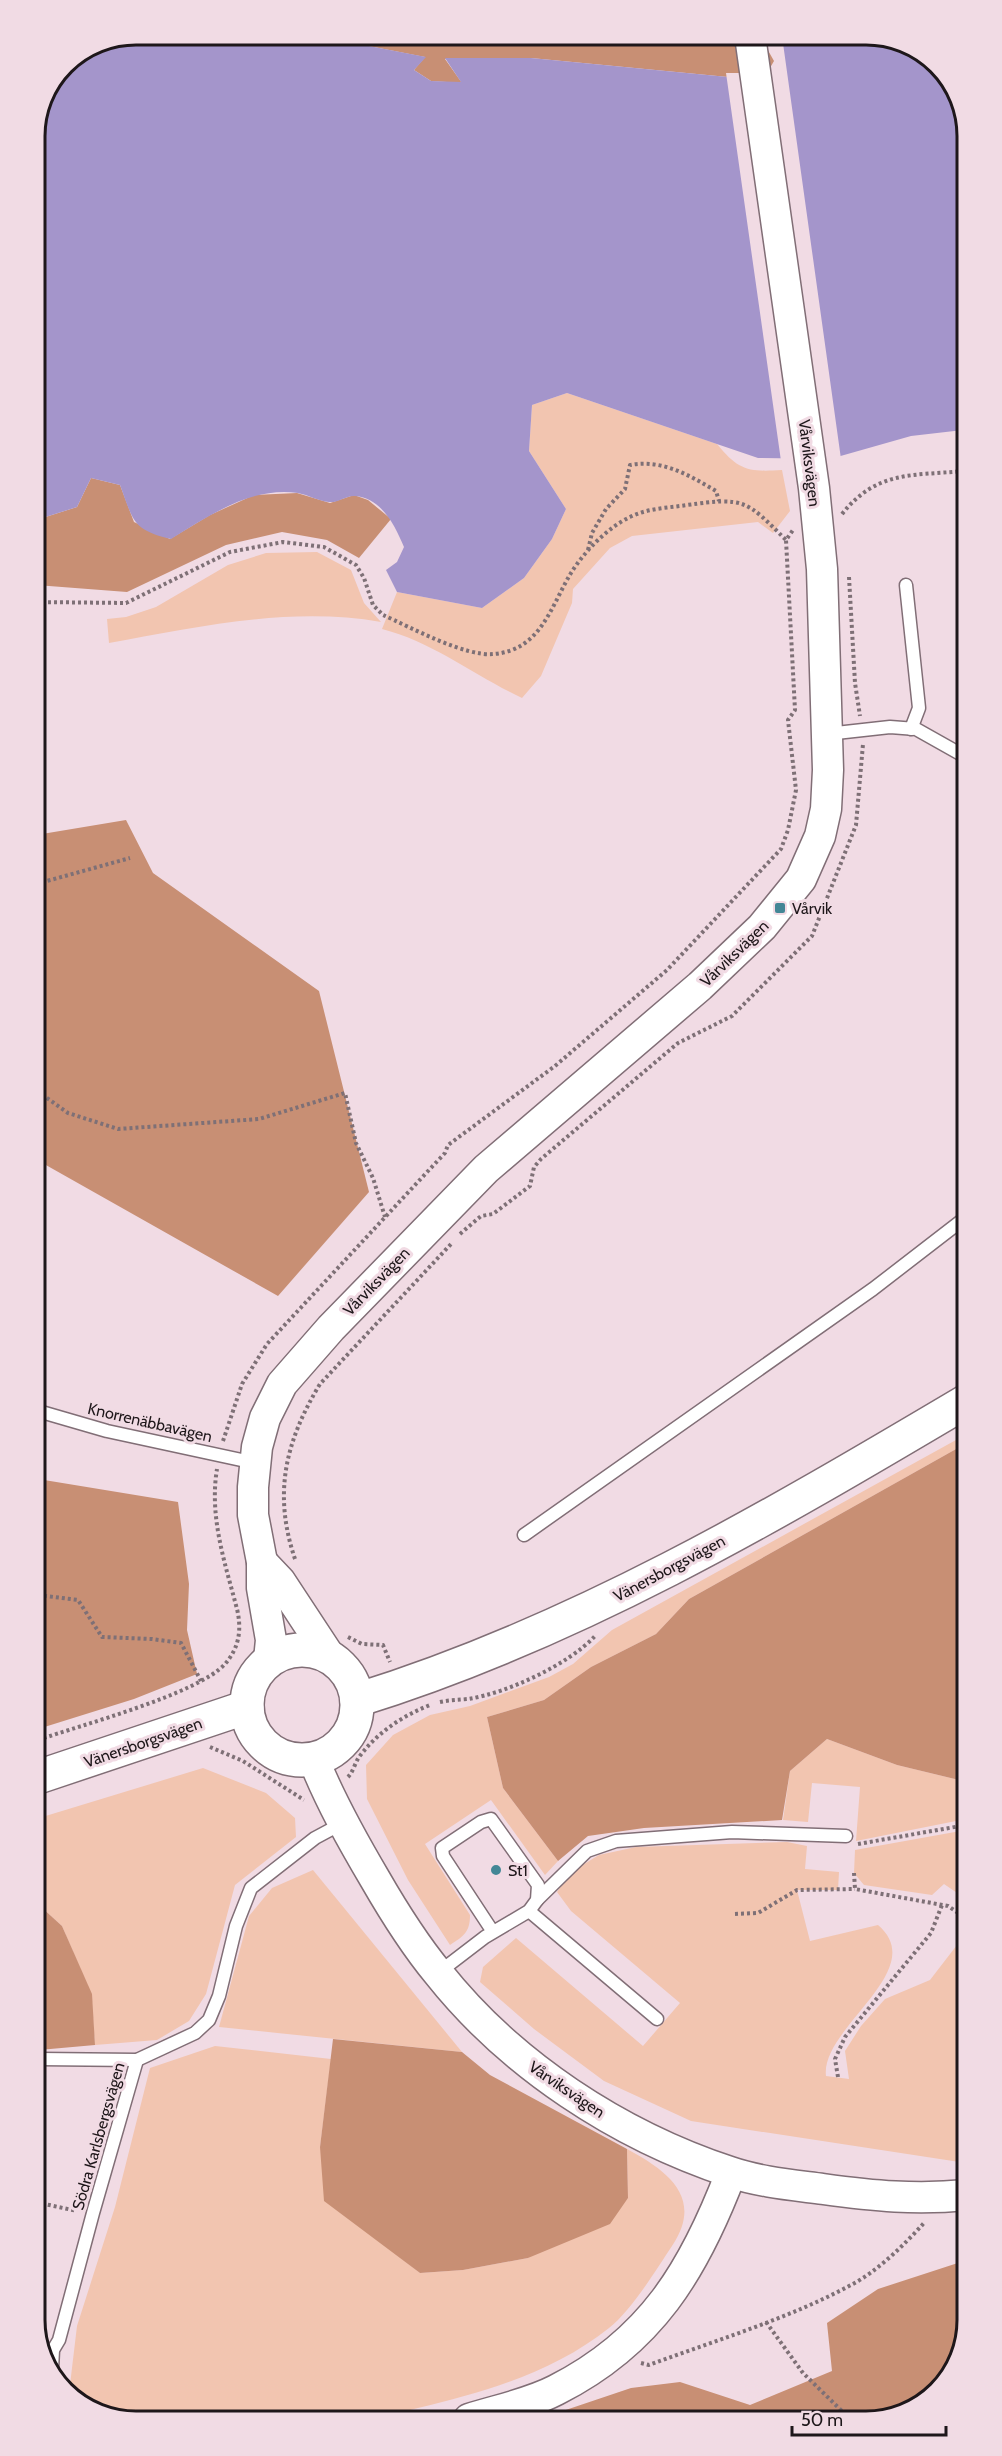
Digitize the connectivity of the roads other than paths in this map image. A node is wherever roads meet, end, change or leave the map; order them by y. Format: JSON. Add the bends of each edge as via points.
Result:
{"nodes":[{"id":1,"x":751,"y":45,"type":"edge"},
{"id":2,"x":906,"y":585,"type":"dead end"},
{"id":3,"x":911,"y":729,"type":"junction"},
{"id":4,"x":827,"y":734,"type":"junction"},
{"id":5,"x":957,"y":752,"type":"edge"},
{"id":6,"x":957,"y":1224,"type":"edge"},
{"id":7,"x":957,"y":1407,"type":"edge"},
{"id":8,"x":45,"y":1413,"type":"edge"},
{"id":9,"x":256,"y":1463,"type":"junction"},
{"id":10,"x":524,"y":1534,"type":"dead end"},
{"id":11,"x":262,"y":1562,"type":"junction"},
{"id":12,"x":336,"y":1645,"type":"junction"},
{"id":13,"x":269,"y":1660,"type":"junction"},
{"id":14,"x":357,"y":1700,"type":"junction"},
{"id":15,"x":247,"y":1707,"type":"junction"},
{"id":16,"x":313,"y":1758,"type":"junction"},
{"id":17,"x":45,"y":1775,"type":"edge"},
{"id":18,"x":343,"y":1823,"type":"junction"},
{"id":19,"x":846,"y":1836,"type":"road end"},
{"id":20,"x":537,"y":1900,"type":"junction"},
{"id":21,"x":529,"y":1911,"type":"junction"},
{"id":22,"x":493,"y":1932,"type":"junction"},
{"id":23,"x":438,"y":1974,"type":"junction"},
{"id":24,"x":657,"y":2019,"type":"dead end"},
{"id":25,"x":45,"y":2059,"type":"edge"},
{"id":26,"x":137,"y":2060,"type":"junction"},
{"id":27,"x":732,"y":2173,"type":"junction"},
{"id":28,"x":957,"y":2196,"type":"edge"},
{"id":29,"x":52,"y":2355,"type":"edge"},
{"id":30,"x":493,"y":2411,"type":"edge"}],
"edges":[{"from":1,"to":4,"type":"street","name":"Vårviksvägen","via":[[814,488],[822,569]]},
{"from":2,"to":3,"type":"lane","via":[[919,708]]},
{"from":3,"to":4,"type":"lane","via":[[890,727]]},
{"from":3,"to":5,"type":"lane"},
{"from":4,"to":9,"type":"street","name":"Vårviksvägen","via":[[824,818],[816,850],[792,894],[700,986],[486,1169],[324,1336],[282,1384],[265,1418]]},
{"from":6,"to":10,"type":"lane","via":[[873,1289]]},
{"from":7,"to":14,"type":"main road","name":"Vänersborgsvägen","via":[[811,1494],[607,1601],[405,1700]]},
{"from":8,"to":9,"type":"lane","name":"Knorrenäbbavägen","via":[[107,1431]]},
{"from":9,"to":11,"type":"street","name":"Vårviksvägen","via":[[253,1515]]},
{"from":11,"to":12,"type":"street"},
{"from":11,"to":13,"type":"street","name":"Vårviksvägen","via":[[262,1588],[272,1640]]},
{"from":12,"to":13,"type":"main road","via":[[319,1652],[296,1650]]},
{"from":12,"to":14,"type":"main road"},
{"from":13,"to":15,"type":"main road","via":[[253,1680]]},
{"from":14,"to":16,"type":"main road","via":[[355,1719],[346,1737],[332,1751]]},
{"from":15,"to":16,"type":"main road","via":[[252,1728],[273,1751],[292,1759]]},
{"from":15,"to":17,"type":"main road","name":"Vänersborgsvägen"},
{"from":16,"to":18,"type":"street","name":"Vårviksvägen"},
{"from":18,"to":23,"type":"street","name":"Vårviksvägen","via":[[401,1923]]},
{"from":18,"to":26,"type":"lane","name":"Södra Karlsbergsvägen","via":[[315,1838],[251,1888],[243,1903],[225,1976],[209,2020],[195,2033]]},
{"from":19,"to":20,"type":"lane","via":[[732,1832],[616,1841],[587,1851]]},
{"from":20,"to":21,"type":"lane"},
{"from":20,"to":22,"type":"lane","via":[[538,1886],[491,1819],[442,1848],[443,1856]]},
{"from":21,"to":22,"type":"lane"},
{"from":21,"to":24,"type":"lane"},
{"from":22,"to":23,"type":"lane"},
{"from":23,"to":27,"type":"street","name":"Vårviksvägen","via":[[475,2016],[522,2058],[573,2095],[612,2120]]},
{"from":25,"to":26,"type":"lane"},
{"from":26,"to":29,"type":"lane","name":"Södra Karlsbergsvägen"},
{"from":27,"to":28,"type":"street","name":"Vårviksvägen","via":[[891,2199]]},
{"from":27,"to":30,"type":"street","via":[[710,2229],[676,2286],[648,2323],[597,2367],[554,2391]]}]}
